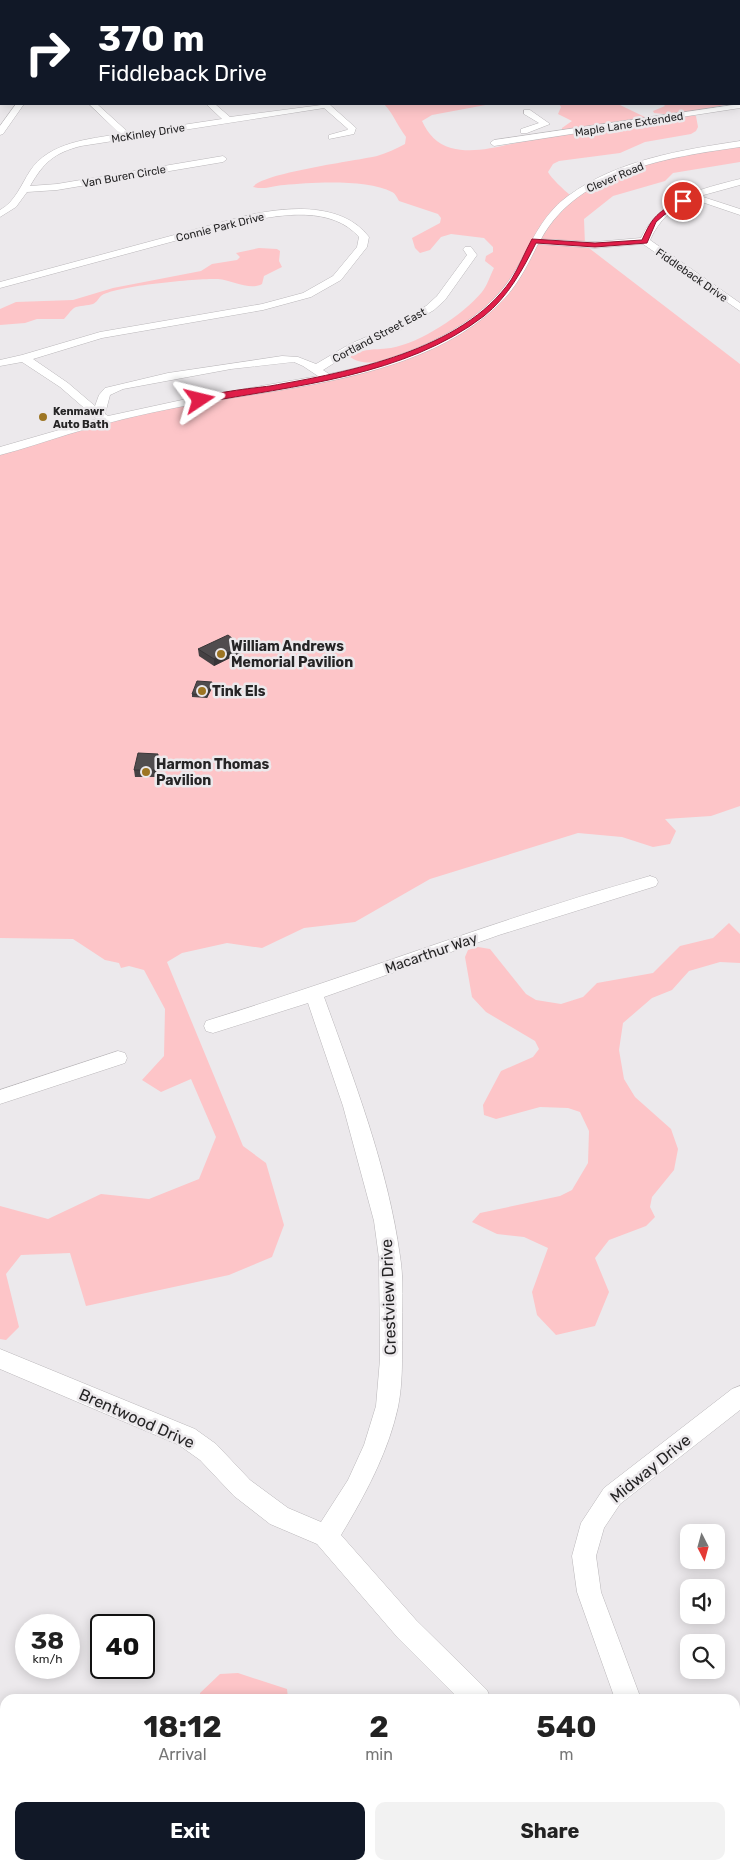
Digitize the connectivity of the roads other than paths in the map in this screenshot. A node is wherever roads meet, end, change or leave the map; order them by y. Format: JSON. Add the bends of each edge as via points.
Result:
{"nodes":[{"id":1,"x":19,"y":105,"type":"edge"},
{"id":2,"x":94,"y":105,"type":"edge"},
{"id":3,"x":211,"y":105,"type":"edge"},
{"id":4,"x":319,"y":105,"type":"edge"},
{"id":5,"x":326,"y":105,"type":"edge"},
{"id":6,"x":740,"y":106,"type":"edge"},
{"id":7,"x":729,"y":108,"type":"junction"},
{"id":8,"x":527,"y":112,"type":"dead end"},
{"id":9,"x":740,"y":115,"type":"edge"},
{"id":10,"x":228,"y":120,"type":"junction"},
{"id":11,"x":0,"y":132,"type":"edge"},
{"id":12,"x":127,"y":136,"type":"junction"},
{"id":13,"x":332,"y":136,"type":"dead end"},
{"id":14,"x":528,"y":138,"type":"junction"},
{"id":15,"x":494,"y":143,"type":"dead end"},
{"id":16,"x":740,"y":144,"type":"edge"},
{"id":17,"x":223,"y":159,"type":"dead end"},
{"id":18,"x":740,"y":182,"type":"edge"},
{"id":19,"x":24,"y":189,"type":"junction"},
{"id":20,"x":692,"y":196,"type":"junction"},
{"id":21,"x":740,"y":212,"type":"edge"},
{"id":22,"x":0,"y":214,"type":"edge"},
{"id":23,"x":534,"y":241,"type":"junction"},
{"id":24,"x":645,"y":241,"type":"junction"},
{"id":25,"x":468,"y":249,"type":"dead end"},
{"id":26,"x":0,"y":285,"type":"edge"},
{"id":27,"x":740,"y":308,"type":"edge"},
{"id":28,"x":24,"y":358,"type":"junction"},
{"id":29,"x":0,"y":363,"type":"edge"},
{"id":30,"x":315,"y":370,"type":"junction"},
{"id":31,"x":328,"y":378,"type":"junction"},
{"id":32,"x":102,"y":417,"type":"junction"},
{"id":33,"x":0,"y":451,"type":"edge"},
{"id":34,"x":650,"y":882,"type":"dead end"},
{"id":35,"x":314,"y":994,"type":"junction"},
{"id":36,"x":213,"y":1026,"type":"dead end"},
{"id":37,"x":118,"y":1058,"type":"dead end"},
{"id":38,"x":0,"y":1097,"type":"edge"},
{"id":39,"x":0,"y":1359,"type":"edge"},
{"id":40,"x":740,"y":1396,"type":"edge"},
{"id":41,"x":326,"y":1536,"type":"junction"},
{"id":42,"x":473,"y":1694,"type":"edge"},
{"id":43,"x":626,"y":1694,"type":"edge"}],
"edges":[{"from":1,"to":11,"type":"street"},
{"from":2,"to":12,"type":"street"},
{"from":3,"to":10,"type":"street"},
{"from":4,"to":10,"type":"street","name":"McKinley Drive"},
{"from":5,"to":13,"type":"street","via":[[352,128],[346,134]]},
{"from":6,"to":7,"type":"street","name":"Maple Lane Extended"},
{"from":7,"to":9,"type":"street"},
{"from":7,"to":14,"type":"street","name":"Maple Lane Extended"},
{"from":8,"to":14,"type":"street","via":[[546,124],[522,132]]},
{"from":10,"to":12,"type":"street","name":"McKinley Drive"},
{"from":12,"to":19,"type":"street","name":"McKinley Drive","via":[[83,143],[53,154],[41,163]]},
{"from":14,"to":15,"type":"street","name":"Maple Lane Extended"},
{"from":16,"to":23,"type":"street","name":"Clever Road","via":[[665,158],[608,178],[564,204]]},
{"from":17,"to":19,"type":"street","name":"Van Buren Circle","via":[[57,187]]},
{"from":18,"to":20,"type":"street","name":"Fiddleback Drive"},
{"from":19,"to":22,"type":"street","name":"McKinley Drive","via":[[14,206]]},
{"from":20,"to":21,"type":"street"},
{"from":20,"to":24,"type":"street","name":"Fiddleback Drive","via":[[661,213]]},
{"from":23,"to":24,"type":"street","name":"Fiddleback Drive","via":[[595,245]]},
{"from":23,"to":31,"type":"street","name":"Clever Road","via":[[513,281],[483,314],[420,350]]},
{"from":24,"to":27,"type":"street","name":"Fiddleback Drive"},
{"from":25,"to":30,"type":"street","name":"Cortland Street East","via":[[472,255],[446,293],[430,308],[396,328],[354,346]]},
{"from":26,"to":28,"type":"street","name":"Connie Park Drive","via":[[244,219],[274,214],[327,216],[353,225],[364,237],[362,247],[337,278],[308,295],[263,307],[100,335]]},
{"from":28,"to":29,"type":"street"},
{"from":28,"to":32,"type":"street","via":[[64,385]]},
{"from":30,"to":31,"type":"street"},
{"from":30,"to":32,"type":"street","via":[[301,361],[289,359],[127,384],[106,392]]},
{"from":31,"to":32,"type":"street","name":"Clever Road"},
{"from":32,"to":33,"type":"street","name":"Clever Road"},
{"from":34,"to":35,"type":"street","name":"Macarthur Way","via":[[494,931]]},
{"from":35,"to":36,"type":"street","name":"Macarthur Way"},
{"from":35,"to":41,"type":"street","name":"Crestview Drive","via":[[353,1106],[384,1221],[392,1294],[387,1406],[375,1446],[356,1488]]},
{"from":37,"to":38,"type":"street"},
{"from":39,"to":41,"type":"street","name":"Brentwood Drive","via":[[187,1437],[208,1452],[242,1488],[279,1516]]},
{"from":40,"to":43,"type":"street","name":"Midway Drive","via":[[612,1496],[593,1523],[584,1556],[589,1592]]},
{"from":41,"to":42,"type":"street","name":"Brentwood Drive","via":[[407,1629]]}]}
